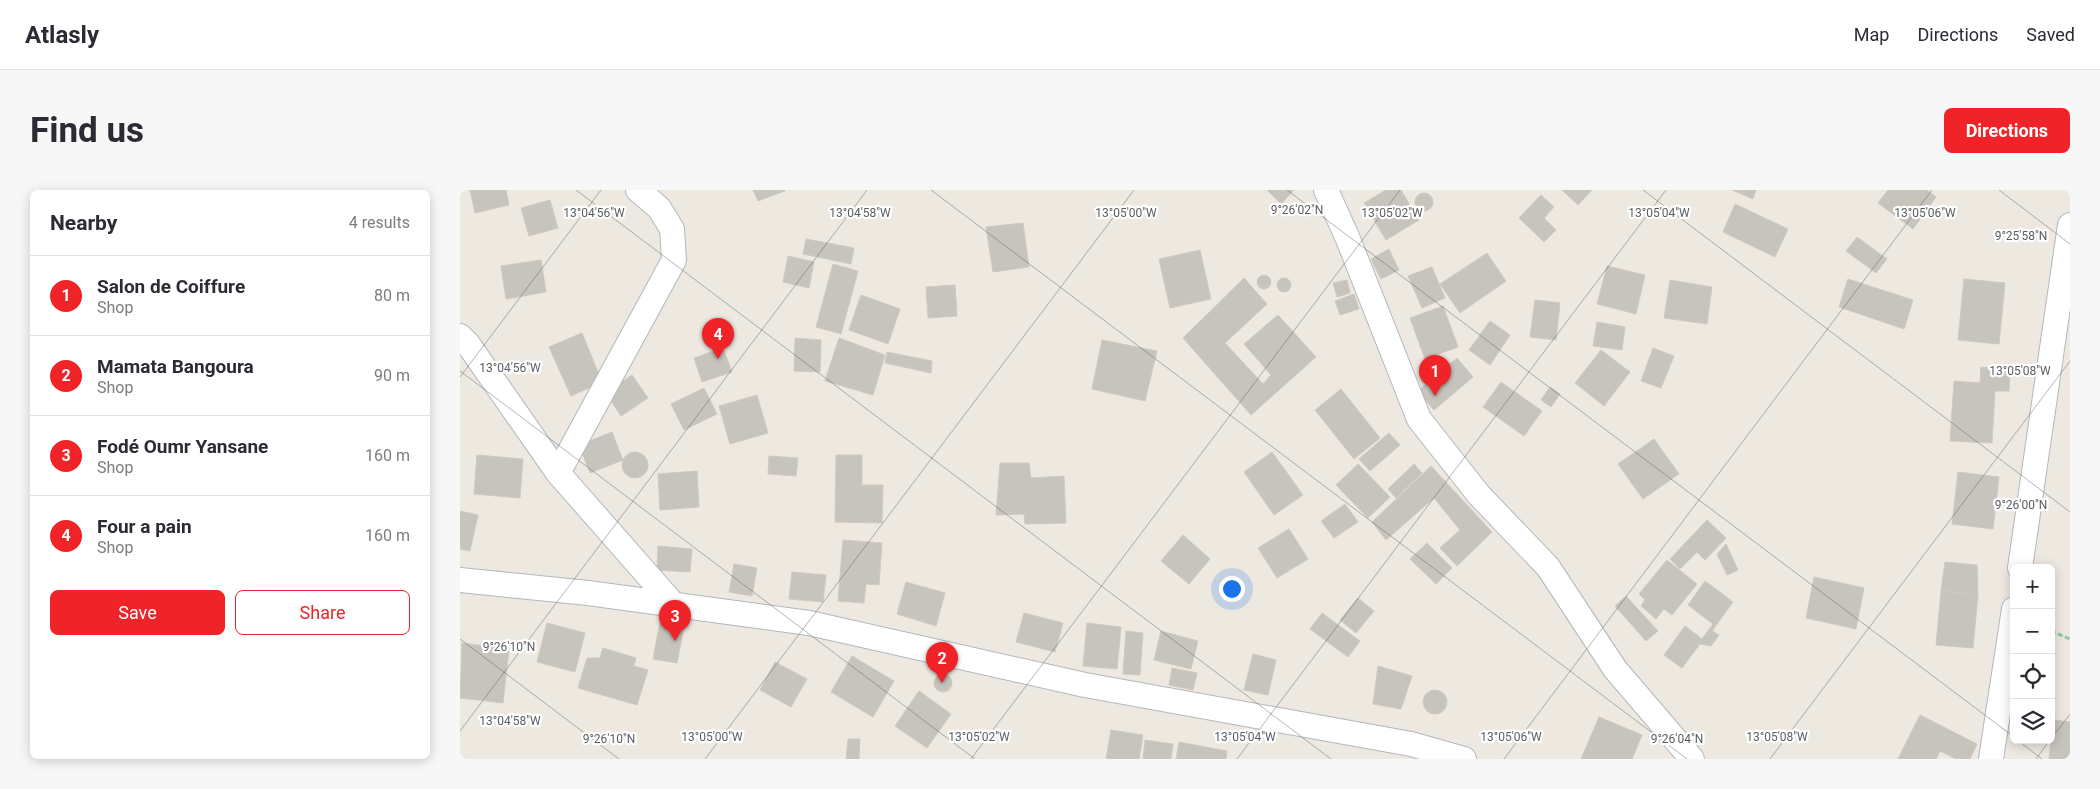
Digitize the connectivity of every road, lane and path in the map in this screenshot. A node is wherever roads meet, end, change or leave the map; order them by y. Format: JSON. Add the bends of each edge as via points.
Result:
{"nodes":[{"id":1,"x":638,"y":190,"type":"edge"},
{"id":2,"x":1326,"y":190,"type":"edge"},
{"id":3,"x":2070,"y":225,"type":"edge"},
{"id":4,"x":2063,"y":318,"type":"edge"},
{"id":5,"x":460,"y":336,"type":"edge"},
{"id":6,"x":558,"y":473,"type":"junction"},
{"id":7,"x":2021,"y":564,"type":"edge"},
{"id":8,"x":460,"y":580,"type":"edge"},
{"id":9,"x":674,"y":605,"type":"junction"},
{"id":10,"x":2014,"y":609,"type":"edge"},
{"id":11,"x":2055,"y":633,"type":"edge"},
{"id":12,"x":2070,"y":639,"type":"edge"},
{"id":13,"x":1464,"y":759,"type":"edge"},
{"id":14,"x":1692,"y":759,"type":"edge"},
{"id":15,"x":1991,"y":759,"type":"edge"}],
"edges":[{"from":1,"to":6,"type":"street","via":[[659,208],[672,229],[674,260]]},
{"from":2,"to":14,"type":"street","via":[[1420,419],[1479,496],[1548,567],[1615,669]]},
{"from":3,"to":4,"type":"street"},
{"from":4,"to":7,"type":"street"},
{"from":5,"to":6,"type":"street"},
{"from":6,"to":9,"type":"street"},
{"from":8,"to":9,"type":"street"},
{"from":9,"to":13,"type":"street","via":[[809,623],[1085,685],[1410,744]]},
{"from":10,"to":15,"type":"street"},
{"from":11,"to":12,"type":"path"}]}
